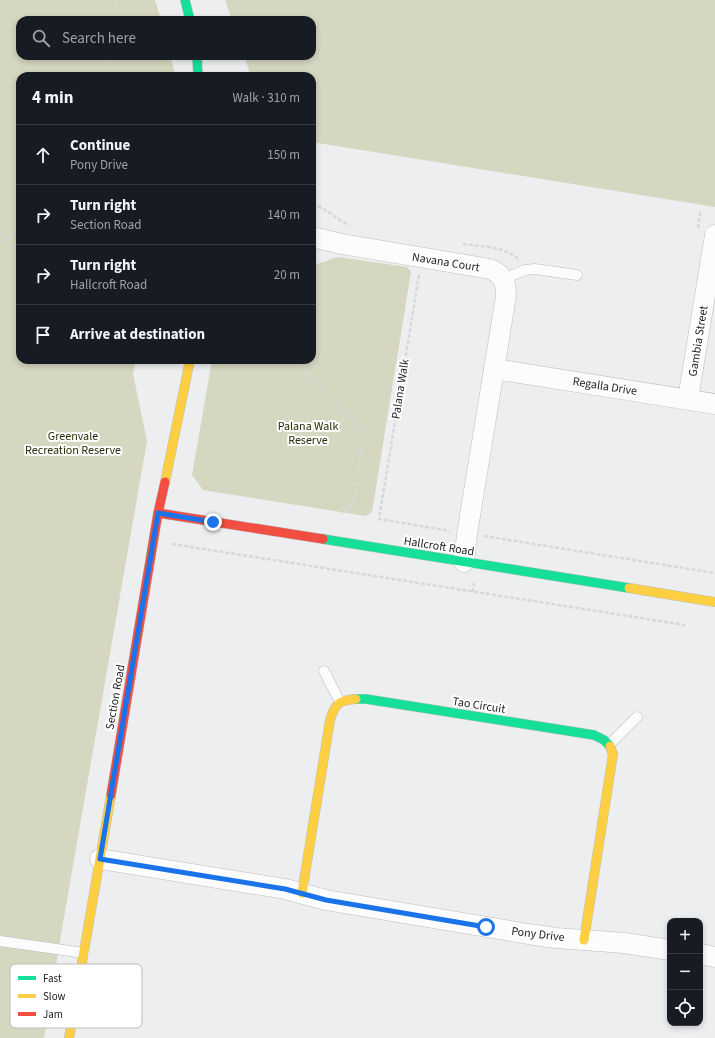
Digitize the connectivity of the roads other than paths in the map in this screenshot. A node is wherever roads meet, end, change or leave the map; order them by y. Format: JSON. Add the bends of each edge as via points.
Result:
{"nodes":[{"id":1,"x":185,"y":0,"type":"edge"},
{"id":2,"x":189,"y":16,"type":"edge"},
{"id":3,"x":197,"y":60,"type":"edge"},
{"id":4,"x":198,"y":72,"type":"edge"},
{"id":5,"x":715,"y":235,"type":"edge"},
{"id":6,"x":316,"y":238,"type":"edge"},
{"id":7,"x":577,"y":275,"type":"dead end"},
{"id":8,"x":503,"y":279,"type":"junction"},
{"id":9,"x":189,"y":364,"type":"edge"},
{"id":10,"x":494,"y":368,"type":"junction"},
{"id":11,"x":688,"y":399,"type":"junction"},
{"id":12,"x":715,"y":404,"type":"edge"},
{"id":13,"x":158,"y":513,"type":"junction"},
{"id":14,"x":464,"y":562,"type":"junction"},
{"id":15,"x":715,"y":602,"type":"edge"},
{"id":16,"x":324,"y":671,"type":"dead end"},
{"id":17,"x":340,"y":702,"type":"junction"},
{"id":18,"x":637,"y":717,"type":"dead end"},
{"id":19,"x":610,"y":744,"type":"junction"},
{"id":20,"x":100,"y":859,"type":"junction"},
{"id":21,"x":302,"y":893,"type":"junction"},
{"id":22,"x":0,"y":940,"type":"edge"},
{"id":23,"x":584,"y":940,"type":"junction"},
{"id":24,"x":667,"y":950,"type":"edge"},
{"id":25,"x":84,"y":953,"type":"junction"},
{"id":26,"x":703,"y":955,"type":"edge"},
{"id":27,"x":715,"y":957,"type":"edge"},
{"id":28,"x":82,"y":964,"type":"edge"},
{"id":29,"x":71,"y":1028,"type":"edge"},
{"id":30,"x":69,"y":1038,"type":"edge"}],
"edges":[{"from":1,"to":2,"type":"street"},
{"from":3,"to":4,"type":"street"},
{"from":5,"to":11,"type":"street","name":"Gambia Street"},
{"from":6,"to":8,"type":"street","name":"Navana Court","via":[[490,269]]},
{"from":7,"to":8,"type":"lane","via":[[536,269],[525,270]]},
{"from":8,"to":10,"type":"street","via":[[506,296]]},
{"from":9,"to":13,"type":"street","name":"Section Road"},
{"from":10,"to":11,"type":"street","name":"Regalla Drive"},
{"from":10,"to":14,"type":"street"},
{"from":11,"to":12,"type":"street","name":"Regalla Drive"},
{"from":13,"to":14,"type":"street","name":"Hallcroft Road"},
{"from":13,"to":20,"type":"street","name":"Section Road"},
{"from":14,"to":15,"type":"street","name":"Hallcroft Road"},
{"from":16,"to":17,"type":"lane"},
{"from":17,"to":19,"type":"street","name":"Tao Circuit","via":[[366,699],[594,735]]},
{"from":17,"to":21,"type":"street","via":[[334,708],[330,720]]},
{"from":18,"to":19,"type":"lane"},
{"from":19,"to":23,"type":"street","via":[[612,764]]},
{"from":20,"to":21,"type":"street","name":"Pony Drive"},
{"from":20,"to":25,"type":"street","name":"Section Road"},
{"from":21,"to":23,"type":"street","name":"Pony Drive","via":[[326,900],[521,933]]},
{"from":22,"to":25,"type":"lane"},
{"from":23,"to":24,"type":"street","name":"Pony Drive"},
{"from":25,"to":28,"type":"street","name":"Section Road"},
{"from":26,"to":27,"type":"street"},
{"from":29,"to":30,"type":"street","name":"Section Road"}]}
